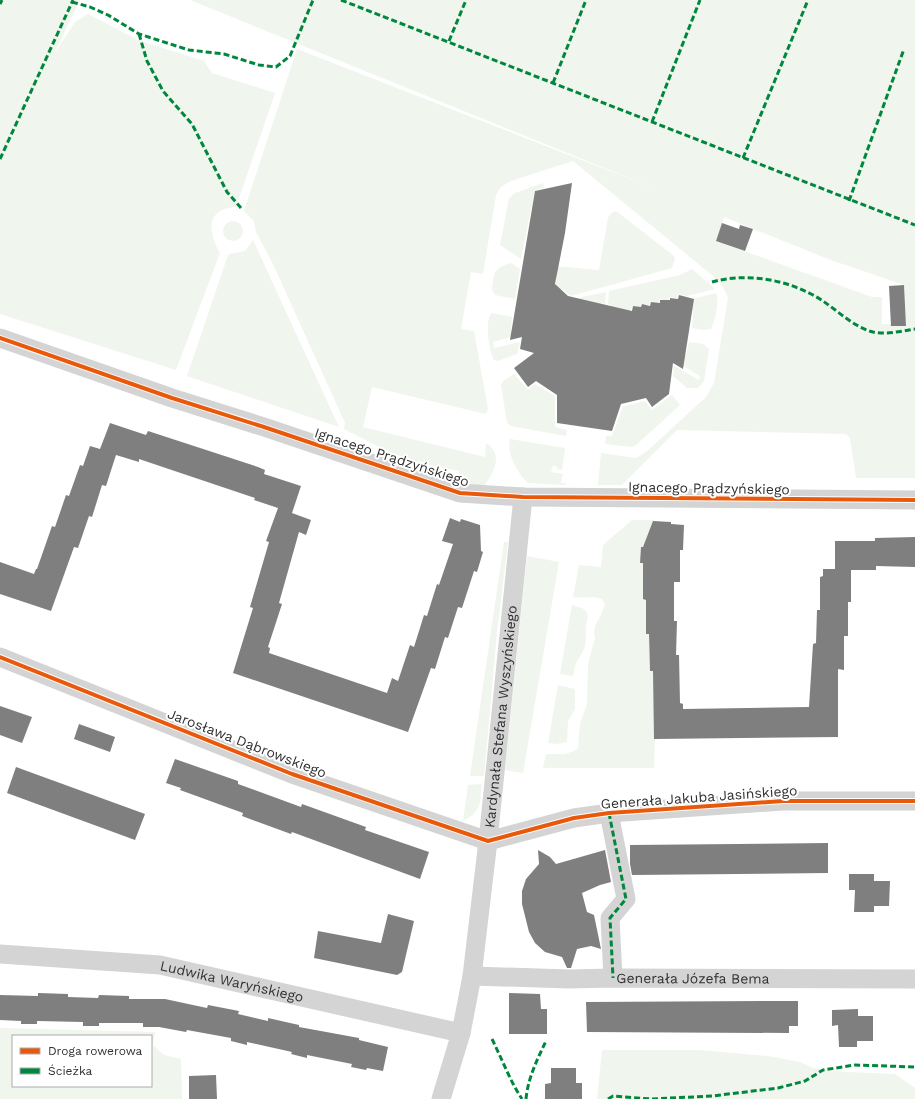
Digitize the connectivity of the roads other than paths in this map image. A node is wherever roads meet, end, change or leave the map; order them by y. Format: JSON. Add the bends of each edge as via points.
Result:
{"nodes":[{"id":1,"x":0,"y":338,"type":"edge"},
{"id":2,"x":523,"y":497,"type":"junction"},
{"id":3,"x":915,"y":500,"type":"edge"},
{"id":4,"x":0,"y":657,"type":"edge"},
{"id":5,"x":915,"y":801,"type":"edge"},
{"id":6,"x":609,"y":813,"type":"junction"},
{"id":7,"x":488,"y":841,"type":"junction"},
{"id":8,"x":0,"y":954,"type":"edge"},
{"id":9,"x":472,"y":976,"type":"junction"},
{"id":10,"x":613,"y":978,"type":"junction"},
{"id":11,"x":915,"y":979,"type":"edge"},
{"id":12,"x":461,"y":1033,"type":"junction"},
{"id":13,"x":441,"y":1099,"type":"edge"}],
"edges":[{"from":1,"to":2,"type":"street","name":"Ignacego Prądzyńskiego","via":[[460,493]]},
{"from":2,"to":3,"type":"street","name":"Ignacego Prądzyńskiego"},
{"from":2,"to":7,"type":"street","name":"Kardynała Stefana Wyszyńskiego"},
{"from":4,"to":7,"type":"street","name":"Jarosława Dąbrowskiego","via":[[292,774]]},
{"from":5,"to":6,"type":"street","name":"Generała Jakuba Jasińskiego","via":[[783,800]]},
{"from":6,"to":7,"type":"street","name":"Generała Jakuba Jasińskiego","via":[[574,818]]},
{"from":6,"to":10,"type":"street","via":[[626,899],[610,918]]},
{"from":7,"to":9,"type":"street","name":"Kardynała Stefana Wyszyńskiego"},
{"from":8,"to":12,"type":"street","name":"Ludwika Waryńskiego","via":[[160,965]]},
{"from":9,"to":10,"type":"street","name":"Generała Józefa Bema"},
{"from":9,"to":12,"type":"street","name":"Kardynała Stefana Wyszyńskiego"},
{"from":10,"to":11,"type":"street","name":"Generała Józefa Bema"},
{"from":12,"to":13,"type":"street","name":"Kardynała Stefana Wyszyńskiego"}]}
